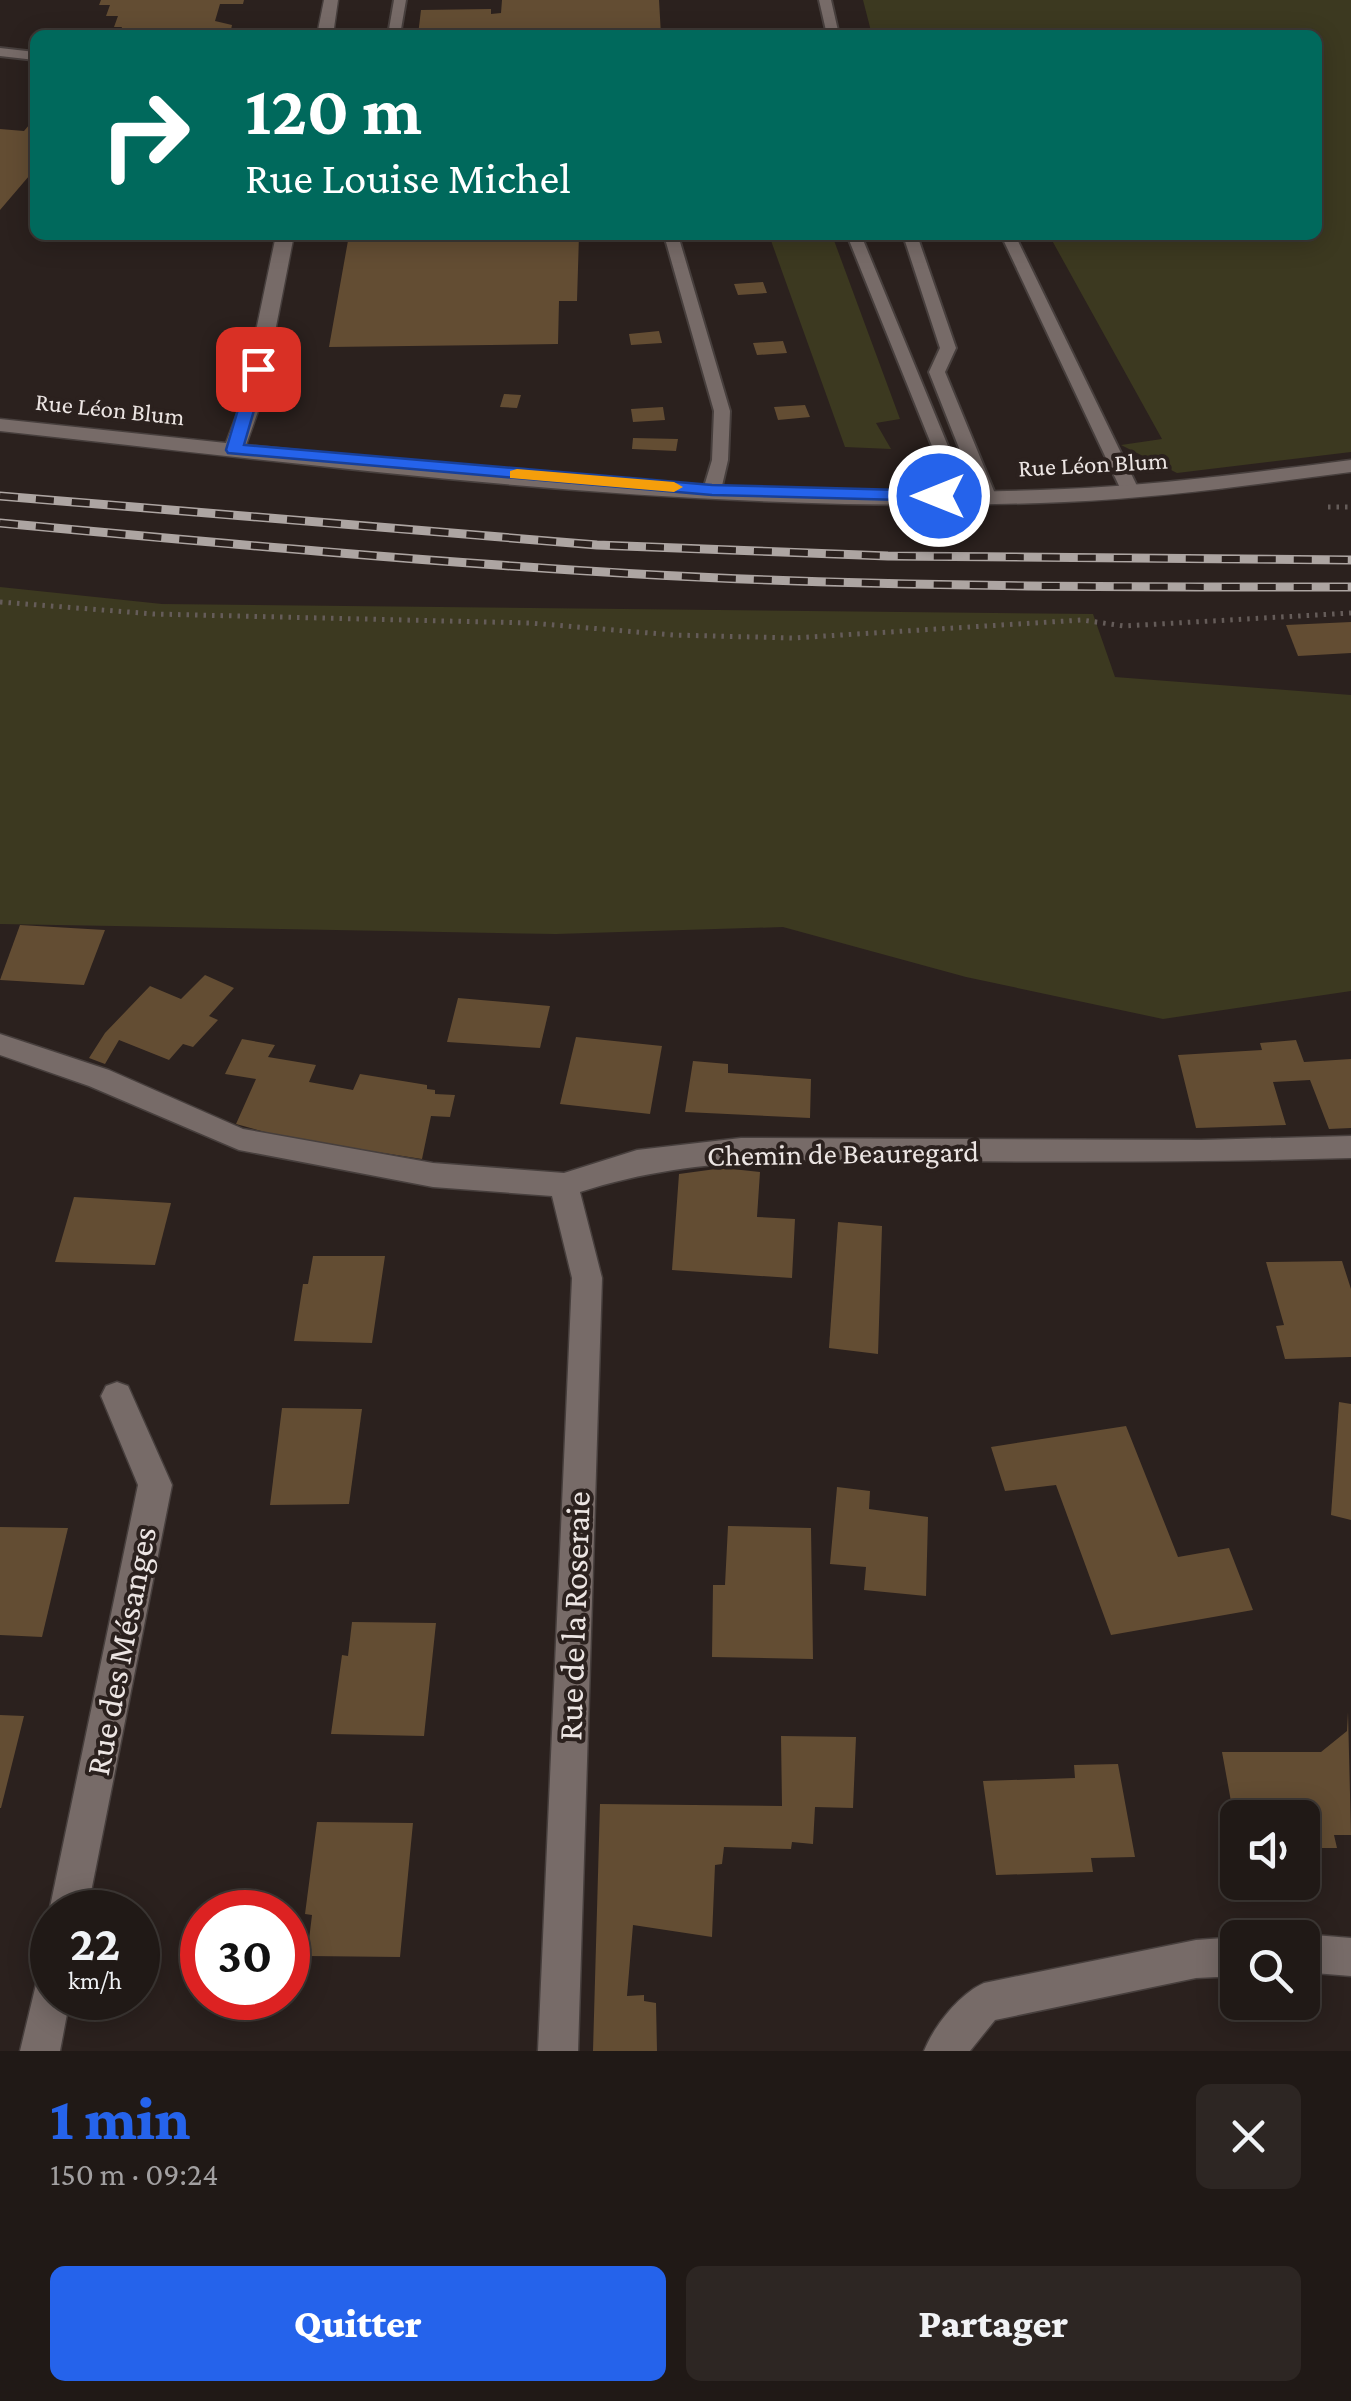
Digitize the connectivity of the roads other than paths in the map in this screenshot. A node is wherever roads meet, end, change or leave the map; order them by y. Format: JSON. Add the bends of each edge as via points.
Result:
{"nodes":[{"id":1,"x":331,"y":0,"type":"edge"},
{"id":2,"x":400,"y":0,"type":"edge"},
{"id":3,"x":825,"y":0,"type":"edge"},
{"id":4,"x":326,"y":30,"type":"edge"},
{"id":5,"x":395,"y":30,"type":"edge"},
{"id":6,"x":832,"y":30,"type":"edge"},
{"id":7,"x":0,"y":52,"type":"edge"},
{"id":8,"x":30,"y":55,"type":"edge"},
{"id":9,"x":284,"y":240,"type":"edge"},
{"id":10,"x":672,"y":240,"type":"edge"},
{"id":11,"x":856,"y":240,"type":"edge"},
{"id":12,"x":912,"y":240,"type":"edge"},
{"id":13,"x":1010,"y":240,"type":"edge"},
{"id":14,"x":0,"y":425,"type":"edge"},
{"id":15,"x":234,"y":450,"type":"junction"},
{"id":16,"x":1351,"y":466,"type":"edge"},
{"id":17,"x":712,"y":490,"type":"junction"},
{"id":18,"x":1130,"y":490,"type":"junction"},
{"id":19,"x":939,"y":496,"type":"junction"},
{"id":20,"x":987,"y":496,"type":"junction"},
{"id":21,"x":0,"y":1044,"type":"edge"},
{"id":22,"x":1351,"y":1148,"type":"edge"},
{"id":23,"x":564,"y":1184,"type":"junction"},
{"id":24,"x":116,"y":1396,"type":"dead end"},
{"id":25,"x":72,"y":1890,"type":"edge"},
{"id":26,"x":1320,"y":1955,"type":"edge"},
{"id":27,"x":1220,"y":1957,"type":"edge"},
{"id":28,"x":1351,"y":1958,"type":"edge"},
{"id":29,"x":46,"y":2020,"type":"edge"},
{"id":30,"x":40,"y":2051,"type":"edge"},
{"id":31,"x":558,"y":2051,"type":"edge"},
{"id":32,"x":944,"y":2051,"type":"edge"}],
"edges":[{"from":1,"to":4,"type":"street"},
{"from":2,"to":5,"type":"lane"},
{"from":3,"to":6,"type":"lane"},
{"from":7,"to":8,"type":"lane"},
{"from":9,"to":15,"type":"street","via":[[251,403]]},
{"from":10,"to":17,"type":"lane","via":[[722,411]]},
{"from":11,"to":19,"type":"lane","via":[[942,452]]},
{"from":12,"to":20,"type":"lane","via":[[948,348],[937,372]]},
{"from":13,"to":18,"type":"lane"},
{"from":14,"to":15,"type":"street","name":"Rue Léon Blum"},
{"from":15,"to":17,"type":"street","name":"Rue Léon Blum"},
{"from":16,"to":18,"type":"street","name":"Rue Léon Blum"},
{"from":17,"to":19,"type":"street","name":"Rue Léon Blum"},
{"from":18,"to":20,"type":"street","name":"Rue Léon Blum"},
{"from":19,"to":20,"type":"street","name":"Rue Léon Blum"},
{"from":21,"to":23,"type":"street","name":"Chemin de Beauregard","via":[[99,1078],[239,1140],[433,1175]]},
{"from":22,"to":23,"type":"street","name":"Chemin de Beauregard","via":[[741,1149],[637,1162]]},
{"from":23,"to":31,"type":"street","name":"Rue de la Roseraie","via":[[588,1278]]},
{"from":24,"to":25,"type":"street","name":"Rue des Mésanges","via":[[154,1485]]},
{"from":26,"to":28,"type":"street"},
{"from":27,"to":32,"type":"street","via":[[984,2003]]},
{"from":29,"to":30,"type":"street"}]}
